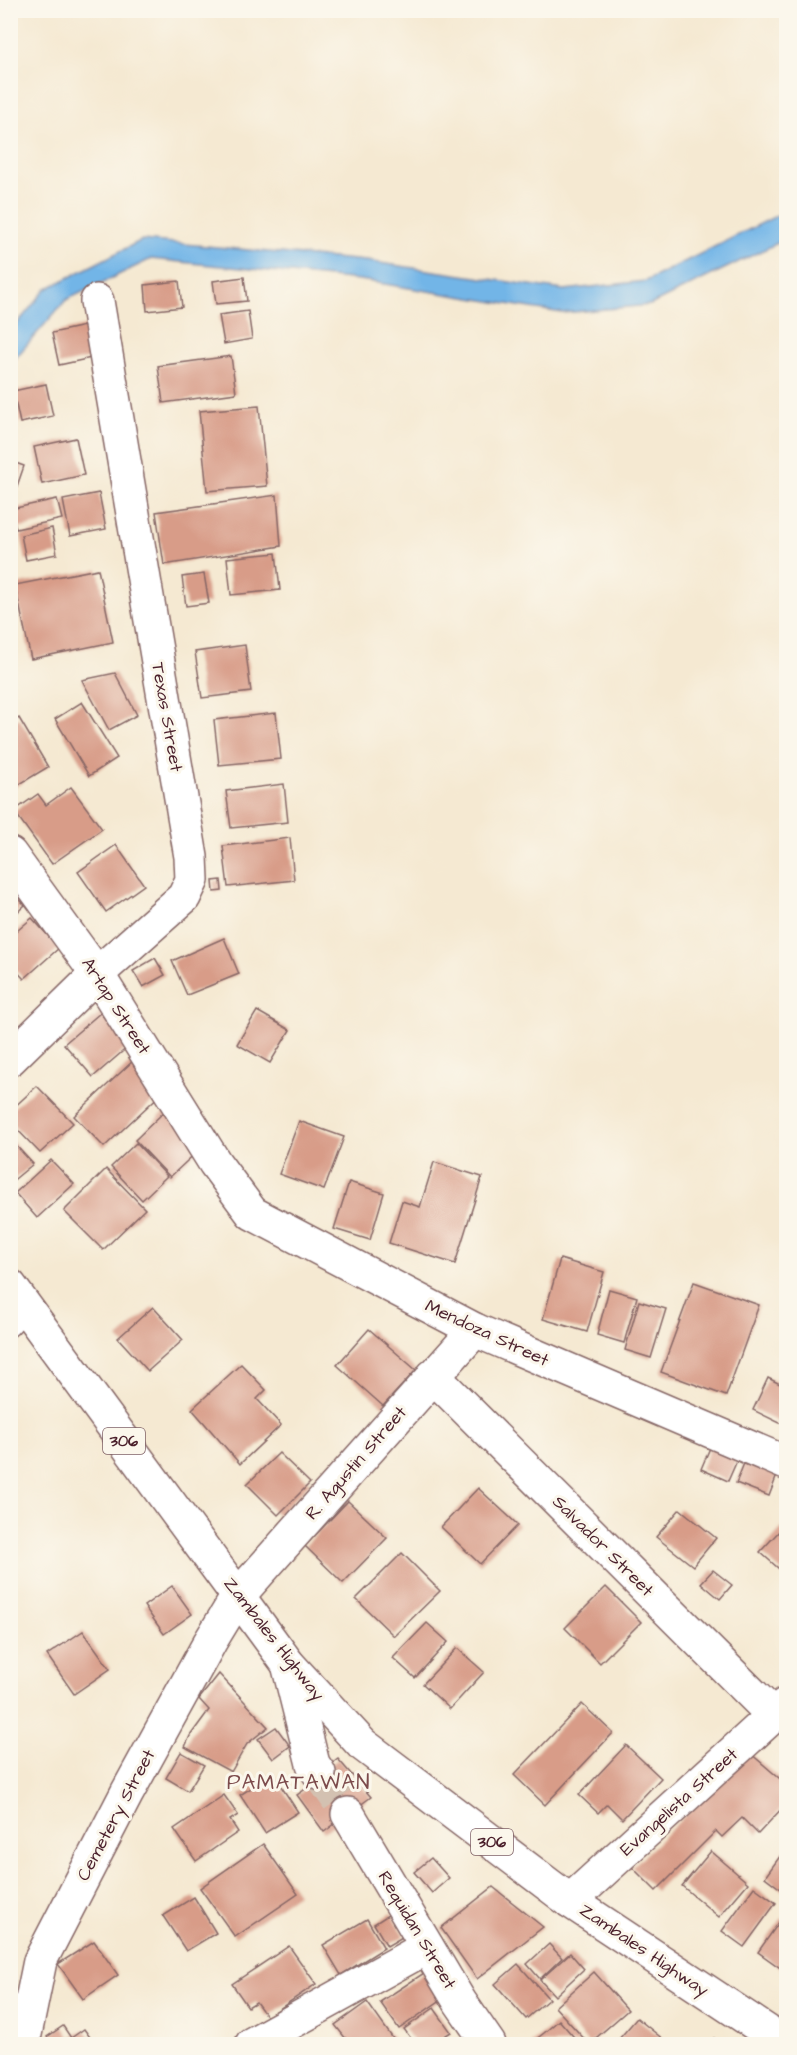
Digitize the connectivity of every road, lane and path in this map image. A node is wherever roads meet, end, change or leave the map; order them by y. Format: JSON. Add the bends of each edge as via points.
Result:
{"nodes":[{"id":1,"x":97,"y":301,"type":"dead end"},
{"id":2,"x":10,"y":854,"type":"edge"},
{"id":3,"x":97,"y":975,"type":"junction"},
{"id":4,"x":10,"y":1059,"type":"edge"},
{"id":5,"x":215,"y":1163,"type":"joint"},
{"id":6,"x":16,"y":1307,"type":"edge"},
{"id":7,"x":475,"y":1330,"type":"junction"},
{"id":8,"x":433,"y":1376,"type":"junction"},
{"id":9,"x":786,"y":1463,"type":"edge"},
{"id":10,"x":238,"y":1596,"type":"junction"},
{"id":11,"x":288,"y":1664,"type":"junction"},
{"id":12,"x":780,"y":1710,"type":"edge"},
{"id":13,"x":319,"y":1773,"type":"tunnel mouth"},
{"id":14,"x":348,"y":1814,"type":"tunnel mouth"},
{"id":15,"x":570,"y":1901,"type":"junction"},
{"id":16,"x":427,"y":1947,"type":"junction"},
{"id":17,"x":23,"y":2044,"type":"edge"},
{"id":18,"x":252,"y":2044,"type":"edge"},
{"id":19,"x":489,"y":2044,"type":"edge"},
{"id":20,"x":786,"y":2044,"type":"edge"}],
"edges":[{"from":1,"to":3,"type":"street","name":"Texas Street","via":[[192,880],[184,897]]},
{"from":2,"to":3,"type":"street","name":"Artap Street"},
{"from":3,"to":4,"type":"street","name":"Texas Street"},
{"from":3,"to":5,"type":"street","name":"Artap Street"},
{"from":5,"to":7,"type":"street","name":"Mendoza Street","via":[[252,1213]]},
{"from":6,"to":10,"type":"street","name":"Zambales Highway","number":"306"},
{"from":7,"to":8,"type":"street","name":"R. Agustin Street"},
{"from":7,"to":9,"type":"street","name":"Mendoza Street"},
{"from":8,"to":10,"type":"street","name":"R. Agustin Street"},
{"from":8,"to":12,"type":"street","name":"Salvador Street"},
{"from":10,"to":11,"type":"street","name":"Zambales Highway","number":"306"},
{"from":10,"to":17,"type":"street","name":"Cemetery Street","via":[[138,1773],[40,1960]]},
{"from":11,"to":13,"type":"street","via":[[313,1764]]},
{"from":11,"to":15,"type":"street","name":"Zambales Highway","number":"306","via":[[362,1744]]},
{"from":12,"to":15,"type":"street","name":"Evangelista Street"},
{"from":14,"to":16,"type":"street","name":"Requidan Street"},
{"from":15,"to":20,"type":"street","name":"Zambales Highway","number":"306"},
{"from":16,"to":18,"type":"street"},
{"from":16,"to":19,"type":"street","name":"Requidan Street"}]}
